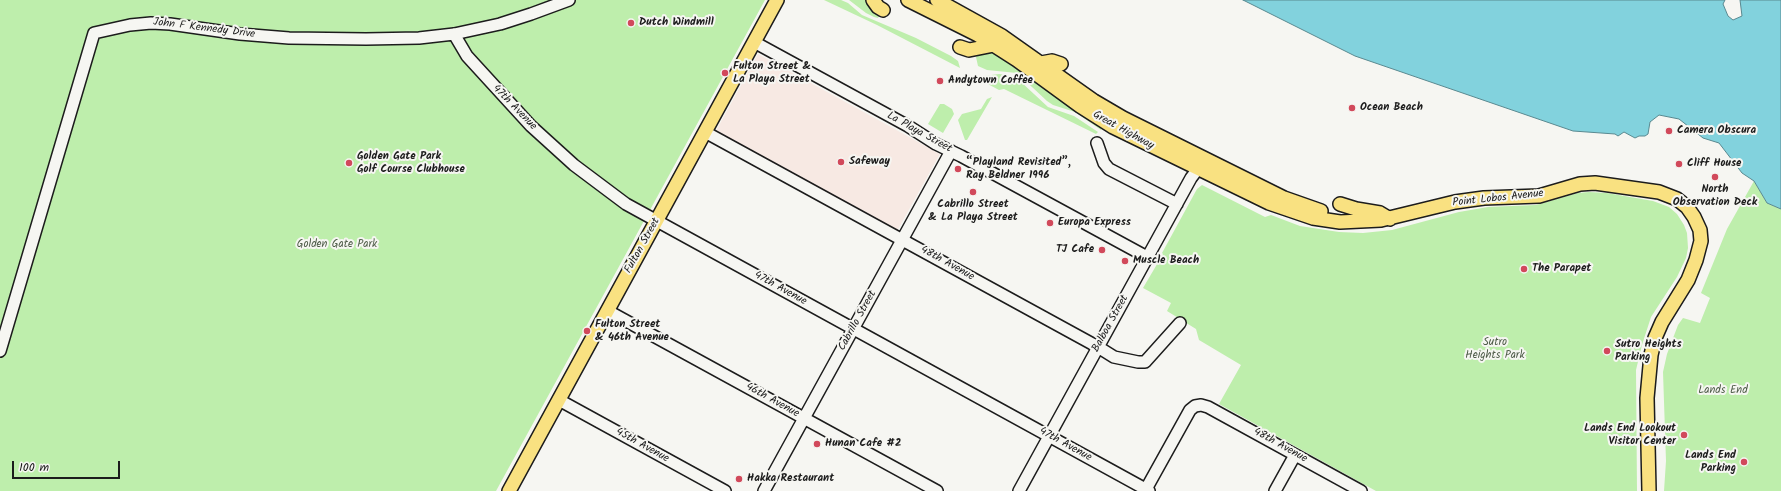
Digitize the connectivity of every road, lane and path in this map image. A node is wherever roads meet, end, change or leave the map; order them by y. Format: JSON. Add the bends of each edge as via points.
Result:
{"nodes":[{"id":1,"x":569,"y":0,"type":"edge"},
{"id":2,"x":778,"y":0,"type":"edge"},
{"id":3,"x":873,"y":0,"type":"edge"},
{"id":4,"x":908,"y":0,"type":"edge"},
{"id":5,"x":937,"y":0,"type":"edge"},
{"id":6,"x":883,"y":10,"type":"dead end"},
{"id":7,"x":454,"y":34,"type":"junction"},
{"id":8,"x":754,"y":42,"type":"junction"},
{"id":9,"x":994,"y":46,"type":"junction"},
{"id":10,"x":960,"y":47,"type":"dead end"},
{"id":11,"x":1041,"y":63,"type":"junction"},
{"id":12,"x":1061,"y":64,"type":"dead end"},
{"id":13,"x":706,"y":132,"type":"junction"},
{"id":14,"x":1096,"y":143,"type":"dead end"},
{"id":15,"x":951,"y":151,"type":"junction"},
{"id":16,"x":1202,"y":164,"type":"junction"},
{"id":17,"x":1177,"y":204,"type":"junction"},
{"id":18,"x":1340,"y":204,"type":"dead end"},
{"id":19,"x":1390,"y":219,"type":"junction"},
{"id":20,"x":656,"y":222,"type":"junction"},
{"id":21,"x":902,"y":240,"type":"junction"},
{"id":22,"x":1147,"y":257,"type":"junction"},
{"id":23,"x":608,"y":311,"type":"junction"},
{"id":24,"x":1180,"y":323,"type":"dead end"},
{"id":25,"x":853,"y":329,"type":"junction"},
{"id":26,"x":1098,"y":347,"type":"junction"},
{"id":27,"x":0,"y":351,"type":"edge"},
{"id":28,"x":559,"y":400,"type":"junction"},
{"id":29,"x":804,"y":418,"type":"junction"},
{"id":30,"x":1049,"y":436,"type":"junction"},
{"id":31,"x":1295,"y":454,"type":"junction"},
{"id":32,"x":510,"y":490,"type":"edge"},
{"id":33,"x":1147,"y":490,"type":"edge"},
{"id":34,"x":725,"y":491,"type":"edge"},
{"id":35,"x":764,"y":491,"type":"edge"},
{"id":36,"x":937,"y":491,"type":"edge"},
{"id":37,"x":1019,"y":491,"type":"edge"},
{"id":38,"x":1275,"y":491,"type":"edge"},
{"id":39,"x":1361,"y":491,"type":"edge"},
{"id":40,"x":1649,"y":491,"type":"edge"}],
"edges":[{"from":1,"to":7,"type":"street","name":"John F Kennedy Drive","via":[[516,19]]},
{"from":2,"to":8,"type":"main road","name":"Fulton Street"},
{"from":3,"to":6,"type":"main road"},
{"from":4,"to":9,"type":"main road","name":"Great Highway","via":[[946,18]]},
{"from":5,"to":11,"type":"main road","name":"Great Highway","via":[[994,31]]},
{"from":7,"to":20,"type":"street","name":"47th Avenue","via":[[486,78],[542,136],[596,182]]},
{"from":7,"to":27,"type":"street","name":"John F Kennedy Drive","via":[[419,38],[302,38],[240,34],[156,23],[130,25],[94,33]]},
{"from":8,"to":13,"type":"main road","name":"Fulton Street"},
{"from":8,"to":15,"type":"street","name":"La Playa Street"},
{"from":9,"to":10,"type":"main road","via":[[969,50]]},
{"from":9,"to":16,"type":"main road","name":"Great Highway","via":[[1102,120]]},
{"from":11,"to":12,"type":"main road","via":[[1052,61]]},
{"from":11,"to":16,"type":"main road","name":"Great Highway","via":[[1116,114]]},
{"from":13,"to":20,"type":"main road","name":"Fulton Street"},
{"from":13,"to":21,"type":"street","name":"48th Avenue"},
{"from":14,"to":17,"type":"street","via":[[1104,163],[1110,169]]},
{"from":15,"to":21,"type":"street","name":"Cabrillo Street"},
{"from":15,"to":22,"type":"street","name":"La Playa Street"},
{"from":16,"to":17,"type":"street","name":"Balboa Street"},
{"from":16,"to":19,"type":"main road","name":"Great Highway","via":[[1291,202],[1356,221]]},
{"from":17,"to":22,"type":"street","name":"Balboa Street"},
{"from":18,"to":19,"type":"main road","via":[[1380,213]]},
{"from":19,"to":40,"type":"main road","name":"Point Lobos Avenue","via":[[1460,201],[1539,196],[1580,184],[1595,183],[1666,194],[1686,207],[1700,230],[1700,248],[1688,280],[1662,322],[1653,347],[1648,388]]},
{"from":20,"to":23,"type":"main road","name":"Fulton Street"},
{"from":20,"to":25,"type":"street","name":"47th Avenue"},
{"from":21,"to":25,"type":"street","name":"Cabrillo Street"},
{"from":21,"to":26,"type":"street","name":"48th Avenue"},
{"from":22,"to":26,"type":"street","name":"Balboa Street"},
{"from":23,"to":28,"type":"main road","name":"Fulton Street"},
{"from":23,"to":29,"type":"street","name":"46th Avenue"},
{"from":24,"to":26,"type":"street","name":"48th Avenue","via":[[1143,363],[1114,357]]},
{"from":25,"to":29,"type":"street","name":"Cabrillo Street"},
{"from":25,"to":30,"type":"street","name":"47th Avenue"},
{"from":26,"to":30,"type":"street","name":"Balboa Street"},
{"from":28,"to":32,"type":"main road","name":"Fulton Street"},
{"from":28,"to":34,"type":"street","name":"45th Avenue"},
{"from":29,"to":35,"type":"street","name":"Cabrillo Street"},
{"from":29,"to":36,"type":"street","name":"46th Avenue"},
{"from":30,"to":33,"type":"street","name":"47th Avenue"},
{"from":30,"to":37,"type":"street","name":"Balboa Street"},
{"from":31,"to":33,"type":"street","name":"48th Avenue","via":[[1208,407],[1198,405],[1190,410]]},
{"from":31,"to":38,"type":"street"},
{"from":31,"to":39,"type":"street","name":"48th Avenue"}]}
